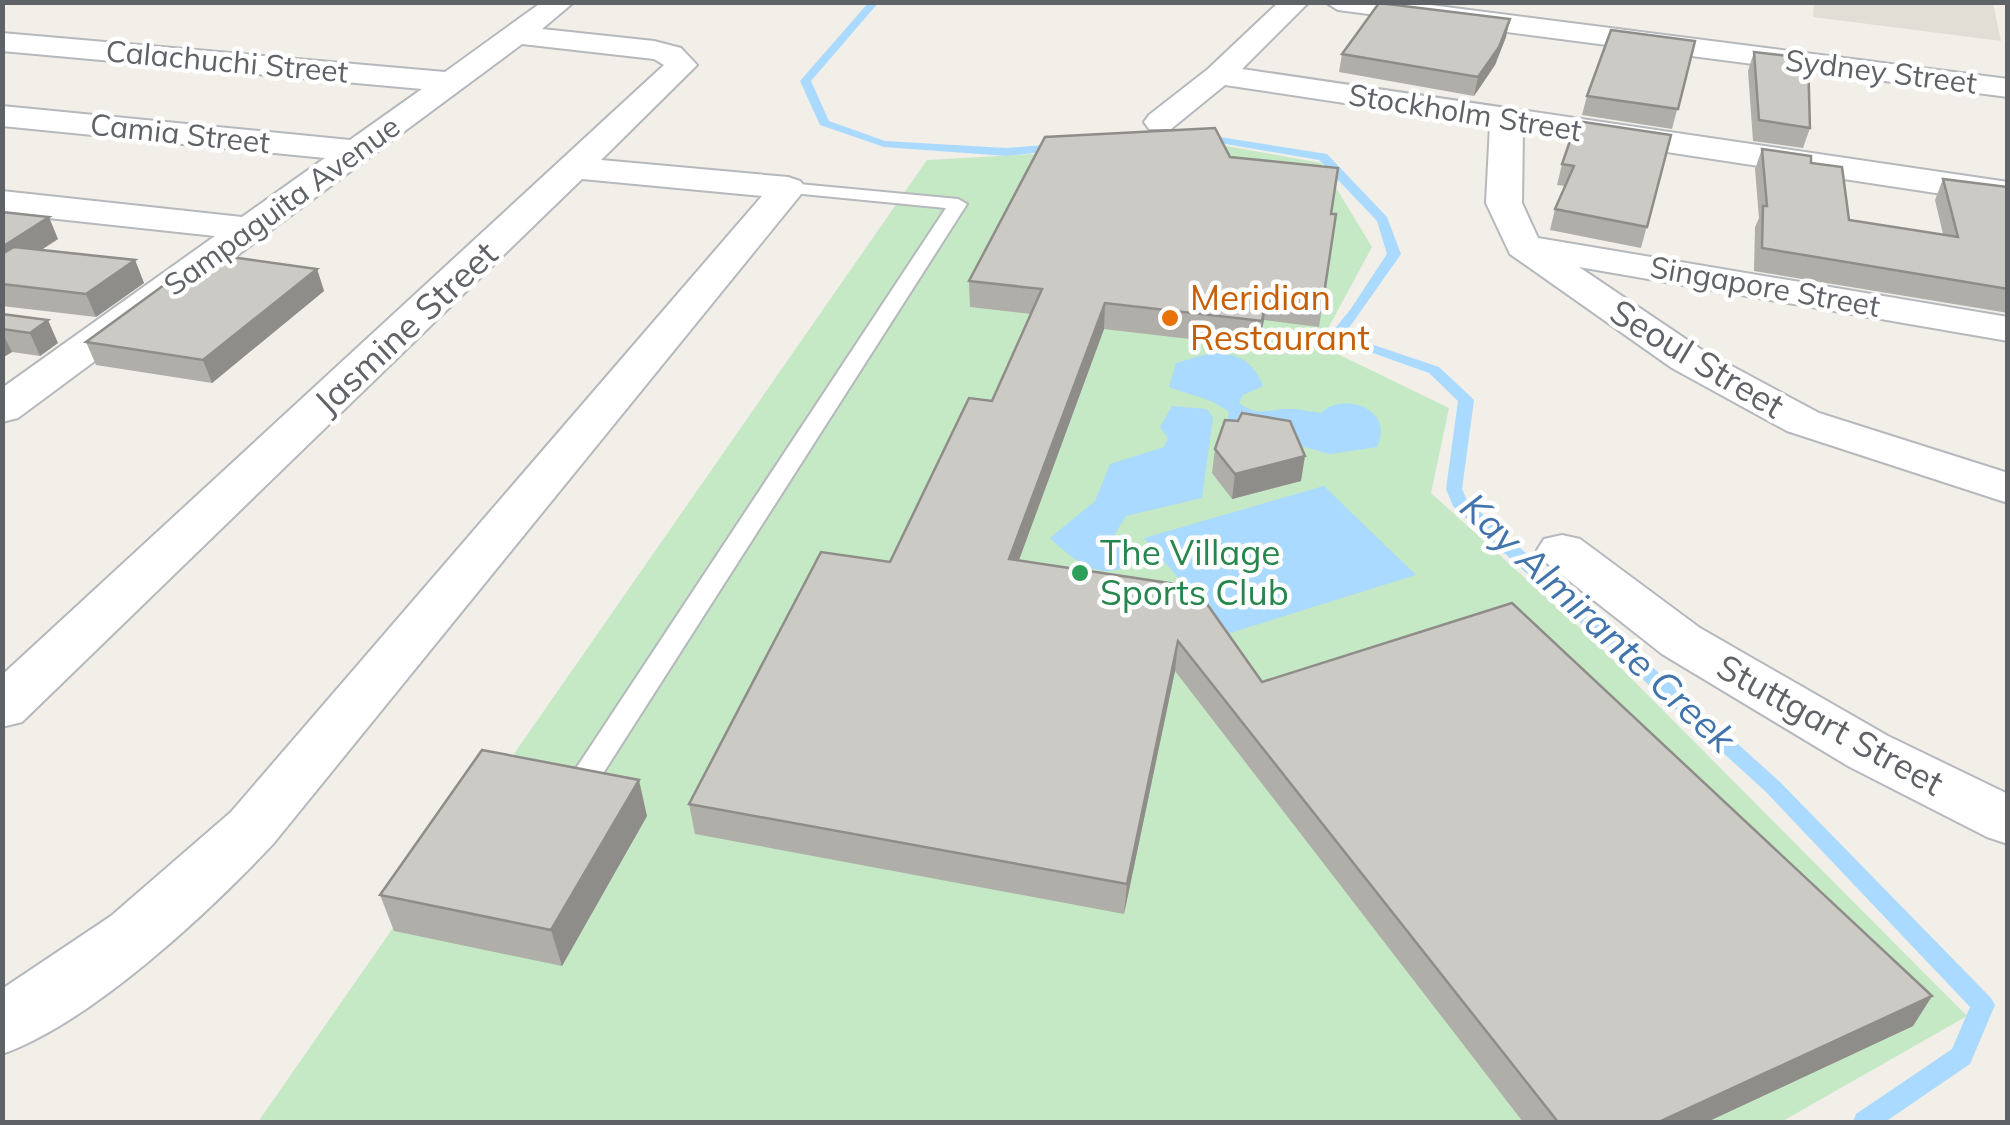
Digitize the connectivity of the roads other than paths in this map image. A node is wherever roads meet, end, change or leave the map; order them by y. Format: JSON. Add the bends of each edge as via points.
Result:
{"nodes":[{"id":1,"x":561,"y":2,"type":"edge"},
{"id":2,"x":1296,"y":2,"type":"edge"},
{"id":3,"x":1338,"y":2,"type":"edge"},
{"id":4,"x":516,"y":35,"type":"junction"},
{"id":5,"x":2,"y":42,"type":"edge"},
{"id":6,"x":1218,"y":75,"type":"junction"},
{"id":7,"x":451,"y":82,"type":"junction"},
{"id":8,"x":2008,"y":88,"type":"edge"},
{"id":9,"x":2,"y":116,"type":"edge"},
{"id":10,"x":1508,"y":120,"type":"junction"},
{"id":11,"x":1160,"y":122,"type":"dead end"},
{"id":12,"x":356,"y":151,"type":"junction"},
{"id":13,"x":576,"y":168,"type":"junction"},
{"id":14,"x":788,"y":188,"type":"junction"},
{"id":15,"x":2008,"y":193,"type":"edge"},
{"id":16,"x":2,"y":202,"type":"edge"},
{"id":17,"x":249,"y":229,"type":"junction"},
{"id":18,"x":1523,"y":246,"type":"junction"},
{"id":19,"x":54,"y":327,"type":"dead end"},
{"id":20,"x":2008,"y":329,"type":"edge"},
{"id":21,"x":106,"y":334,"type":"junction"},
{"id":22,"x":2,"y":409,"type":"edge"},
{"id":23,"x":2008,"y":489,"type":"edge"},
{"id":24,"x":1562,"y":550,"type":"dead end"},
{"id":25,"x":2,"y":708,"type":"edge"},
{"id":26,"x":583,"y":781,"type":"edge"},
{"id":27,"x":2008,"y":821,"type":"edge"},
{"id":28,"x":2,"y":1025,"type":"edge"}],
"edges":[{"from":1,"to":4,"type":"street","name":"Sampaguita Avenue"},
{"from":2,"to":6,"type":"street"},
{"from":3,"to":8,"type":"street","name":"Sydney Street"},
{"from":4,"to":7,"type":"street","name":"Sampaguita Avenue"},
{"from":4,"to":13,"type":"street","name":"Jasmine Street","via":[[654,50],[682,65]]},
{"from":5,"to":7,"type":"street","name":"Calachuchi Street"},
{"from":6,"to":10,"type":"street","name":"Stockholm Street"},
{"from":6,"to":11,"type":"street"},
{"from":7,"to":12,"type":"street","name":"Sampaguita Avenue"},
{"from":9,"to":12,"type":"street","name":"Camia Street"},
{"from":10,"to":15,"type":"street","name":"Stockholm Street"},
{"from":10,"to":18,"type":"street","via":[[1504,203]]},
{"from":12,"to":17,"type":"street","name":"Sampaguita Avenue"},
{"from":13,"to":14,"type":"street"},
{"from":13,"to":25,"type":"street","name":"Jasmine Street"},
{"from":14,"to":26,"type":"lane","via":[[958,204]]},
{"from":14,"to":28,"type":"street","via":[[252,828],[128,943]]},
{"from":16,"to":17,"type":"street"},
{"from":17,"to":21,"type":"street","name":"Sampaguita Avenue"},
{"from":18,"to":20,"type":"street","name":"Singapore Street"},
{"from":18,"to":23,"type":"street","name":"Seoul Street","via":[[1687,359],[1803,422]]},
{"from":19,"to":21,"type":"street"},
{"from":21,"to":22,"type":"street","name":"Sampaguita Avenue"},
{"from":24,"to":27,"type":"street","name":"Stuttgart Street","via":[[1681,641],[1868,751]]}]}
